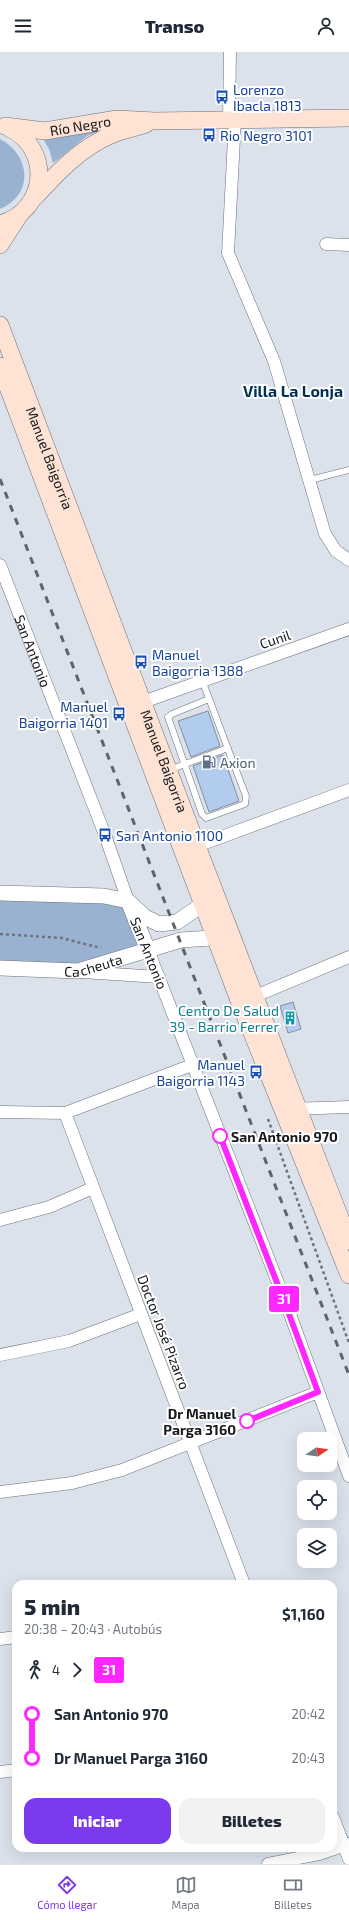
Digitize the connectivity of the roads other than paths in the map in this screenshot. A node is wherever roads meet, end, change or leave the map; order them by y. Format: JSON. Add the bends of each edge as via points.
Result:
{"nodes":[{"id":1,"x":230,"y":52,"type":"edge"},
{"id":2,"x":349,"y":118,"type":"edge"},
{"id":3,"x":232,"y":119,"type":"junction"},
{"id":4,"x":155,"y":122,"type":"junction"},
{"id":5,"x":3,"y":125,"type":"edge"},
{"id":6,"x":34,"y":196,"type":"junction"},
{"id":7,"x":18,"y":216,"type":"junction"},
{"id":8,"x":0,"y":224,"type":"edge"},
{"id":9,"x":326,"y":244,"type":"dead end"},
{"id":10,"x":349,"y":244,"type":"edge"},
{"id":11,"x":0,"y":245,"type":"edge"},
{"id":12,"x":0,"y":325,"type":"edge"},
{"id":13,"x":0,"y":366,"type":"edge"},
{"id":14,"x":349,"y":470,"type":"edge"},
{"id":15,"x":310,"y":480,"type":"junction"},
{"id":16,"x":349,"y":560,"type":"edge"},
{"id":17,"x":0,"y":565,"type":"edge"},
{"id":18,"x":349,"y":629,"type":"edge"},
{"id":19,"x":202,"y":680,"type":"junction"},
{"id":20,"x":209,"y":699,"type":"junction"},
{"id":21,"x":143,"y":702,"type":"junction"},
{"id":22,"x":162,"y":742,"type":"junction"},
{"id":23,"x":228,"y":748,"type":"junction"},
{"id":24,"x":169,"y":769,"type":"junction"},
{"id":25,"x":349,"y":790,"type":"edge"},
{"id":26,"x":177,"y":793,"type":"junction"},
{"id":27,"x":197,"y":846,"type":"junction"},
{"id":28,"x":0,"y":893,"type":"edge"},
{"id":29,"x":128,"y":901,"type":"junction"},
{"id":30,"x":210,"y":902,"type":"junction"},
{"id":31,"x":223,"y":937,"type":"junction"},
{"id":32,"x":148,"y":950,"type":"junction"},
{"id":33,"x":349,"y":957,"type":"edge"},
{"id":34,"x":0,"y":968,"type":"edge"},
{"id":35,"x":78,"y":971,"type":"junction"},
{"id":36,"x":159,"y":977,"type":"junction"},
{"id":37,"x":247,"y":999,"type":"junction"},
{"id":38,"x":192,"y":1065,"type":"junction"},
{"id":39,"x":349,"y":1107,"type":"edge"},
{"id":40,"x":282,"y":1110,"type":"junction"},
{"id":41,"x":0,"y":1112,"type":"edge"},
{"id":42,"x":65,"y":1113,"type":"junction"},
{"id":43,"x":94,"y":1188,"type":"junction"},
{"id":44,"x":0,"y":1220,"type":"edge"},
{"id":45,"x":349,"y":1241,"type":"edge"},
{"id":46,"x":349,"y":1275,"type":"edge"},
{"id":47,"x":141,"y":1314,"type":"junction"},
{"id":48,"x":0,"y":1355,"type":"edge"},
{"id":49,"x":318,"y":1392,"type":"junction"},
{"id":50,"x":191,"y":1444,"type":"junction"},
{"id":51,"x":349,"y":1476,"type":"edge"},
{"id":52,"x":0,"y":1492,"type":"edge"},
{"id":53,"x":242,"y":1580,"type":"edge"},
{"id":54,"x":12,"y":1638,"type":"edge"},
{"id":55,"x":0,"y":1639,"type":"edge"},
{"id":56,"x":12,"y":1770,"type":"edge"},
{"id":57,"x":0,"y":1772,"type":"edge"},
{"id":58,"x":337,"y":1826,"type":"edge"},
{"id":59,"x":346,"y":1845,"type":"edge"},
{"id":60,"x":325,"y":1852,"type":"edge"},
{"id":61,"x":349,"y":1859,"type":"edge"},
{"id":62,"x":268,"y":1864,"type":"edge"}],
"edges":[{"from":1,"to":3,"type":"street"},
{"from":2,"to":3,"type":"main road","name":"Río Negro"},
{"from":3,"to":4,"type":"main road","name":"Río Negro"},
{"from":3,"to":15,"type":"street","via":[[228,253],[274,361]]},
{"from":4,"to":5,"type":"main road","name":"Río Negro","via":[[113,119],[45,131]]},
{"from":4,"to":6,"type":"main road","name":"Río Negro","via":[[111,135],[87,147]]},
{"from":5,"to":6,"type":"main road","via":[[23,137],[35,155],[39,176]]},
{"from":6,"to":7,"type":"main road","via":[[28,208]]},
{"from":7,"to":8,"type":"main road"},
{"from":7,"to":11,"type":"main road"},
{"from":9,"to":10,"type":"street"},
{"from":12,"to":21,"type":"main road","name":"Manuel Baigorria"},
{"from":13,"to":22,"type":"main road","name":"Manuel Baigorria"},
{"from":14,"to":15,"type":"lane"},
{"from":15,"to":16,"type":"street","via":[[325,534],[336,551]]},
{"from":17,"to":29,"type":"street","name":"San Antonio","via":[[105,835]]},
{"from":18,"to":19,"type":"street","name":"Cunil"},
{"from":19,"to":20,"type":"lane"},
{"from":19,"to":21,"type":"street","name":"Cunil"},
{"from":20,"to":22,"type":"lane","via":[[172,714],[168,718]]},
{"from":20,"to":23,"type":"lane"},
{"from":21,"to":22,"type":"main road","name":"Manuel Baigorria"},
{"from":22,"to":24,"type":"main road","name":"Manuel Baigorria"},
{"from":22,"to":24,"type":"lane"},
{"from":23,"to":24,"type":"lane"},
{"from":23,"to":26,"type":"lane","via":[[246,796],[245,804],[206,818]]},
{"from":24,"to":26,"type":"main road","name":"Manuel Baigorria"},
{"from":24,"to":26,"type":"lane"},
{"from":25,"to":27,"type":"street"},
{"from":26,"to":27,"type":"main road","name":"Manuel Baigorria"},
{"from":26,"to":30,"type":"main road","name":"Manuel Baigorria"},
{"from":27,"to":30,"type":"main road","name":"Manuel Baigorria"},
{"from":28,"to":29,"type":"street","via":[[95,895]]},
{"from":29,"to":30,"type":"street","via":[[145,917],[159,924],[177,922]]},
{"from":29,"to":32,"type":"street","name":"San Antonio"},
{"from":30,"to":31,"type":"main road","name":"Manuel Baigorria"},
{"from":31,"to":32,"type":"street","name":"Cacheuta","via":[[181,940]]},
{"from":31,"to":37,"type":"main road","name":"Manuel Baigorria"},
{"from":32,"to":35,"type":"street","name":"Cacheuta"},
{"from":32,"to":36,"type":"street","name":"San Antonio"},
{"from":33,"to":37,"type":"street"},
{"from":34,"to":35,"type":"street","name":"Cacheuta"},
{"from":35,"to":36,"type":"street"},
{"from":36,"to":38,"type":"street","name":"San Antonio"},
{"from":37,"to":40,"type":"main road","name":"Manuel Baigorria"},
{"from":38,"to":42,"type":"street"},
{"from":38,"to":49,"type":"street","name":"San Antonio"},
{"from":39,"to":40,"type":"street"},
{"from":40,"to":45,"type":"main road","name":"Manuel Baigorria"},
{"from":40,"to":46,"type":"main road","name":"Manuel Baigorria"},
{"from":41,"to":42,"type":"street"},
{"from":42,"to":43,"type":"street","name":"Doctor José Pizarro"},
{"from":43,"to":44,"type":"street","via":[[44,1209]]},
{"from":43,"to":47,"type":"street","name":"Doctor José Pizarro"},
{"from":47,"to":48,"type":"street","via":[[69,1341]]},
{"from":47,"to":50,"type":"street","name":"Doctor José Pizarro"},
{"from":49,"to":50,"type":"street"},
{"from":49,"to":51,"type":"street","name":"San Antonio"},
{"from":50,"to":52,"type":"street","via":[[94,1478]]},
{"from":50,"to":53,"type":"street","name":"Doctor José Pizarro"},
{"from":54,"to":55,"type":"street"},
{"from":56,"to":57,"type":"street"},
{"from":58,"to":59,"type":"street"},
{"from":59,"to":61,"type":"street"},
{"from":60,"to":62,"type":"street"}]}
